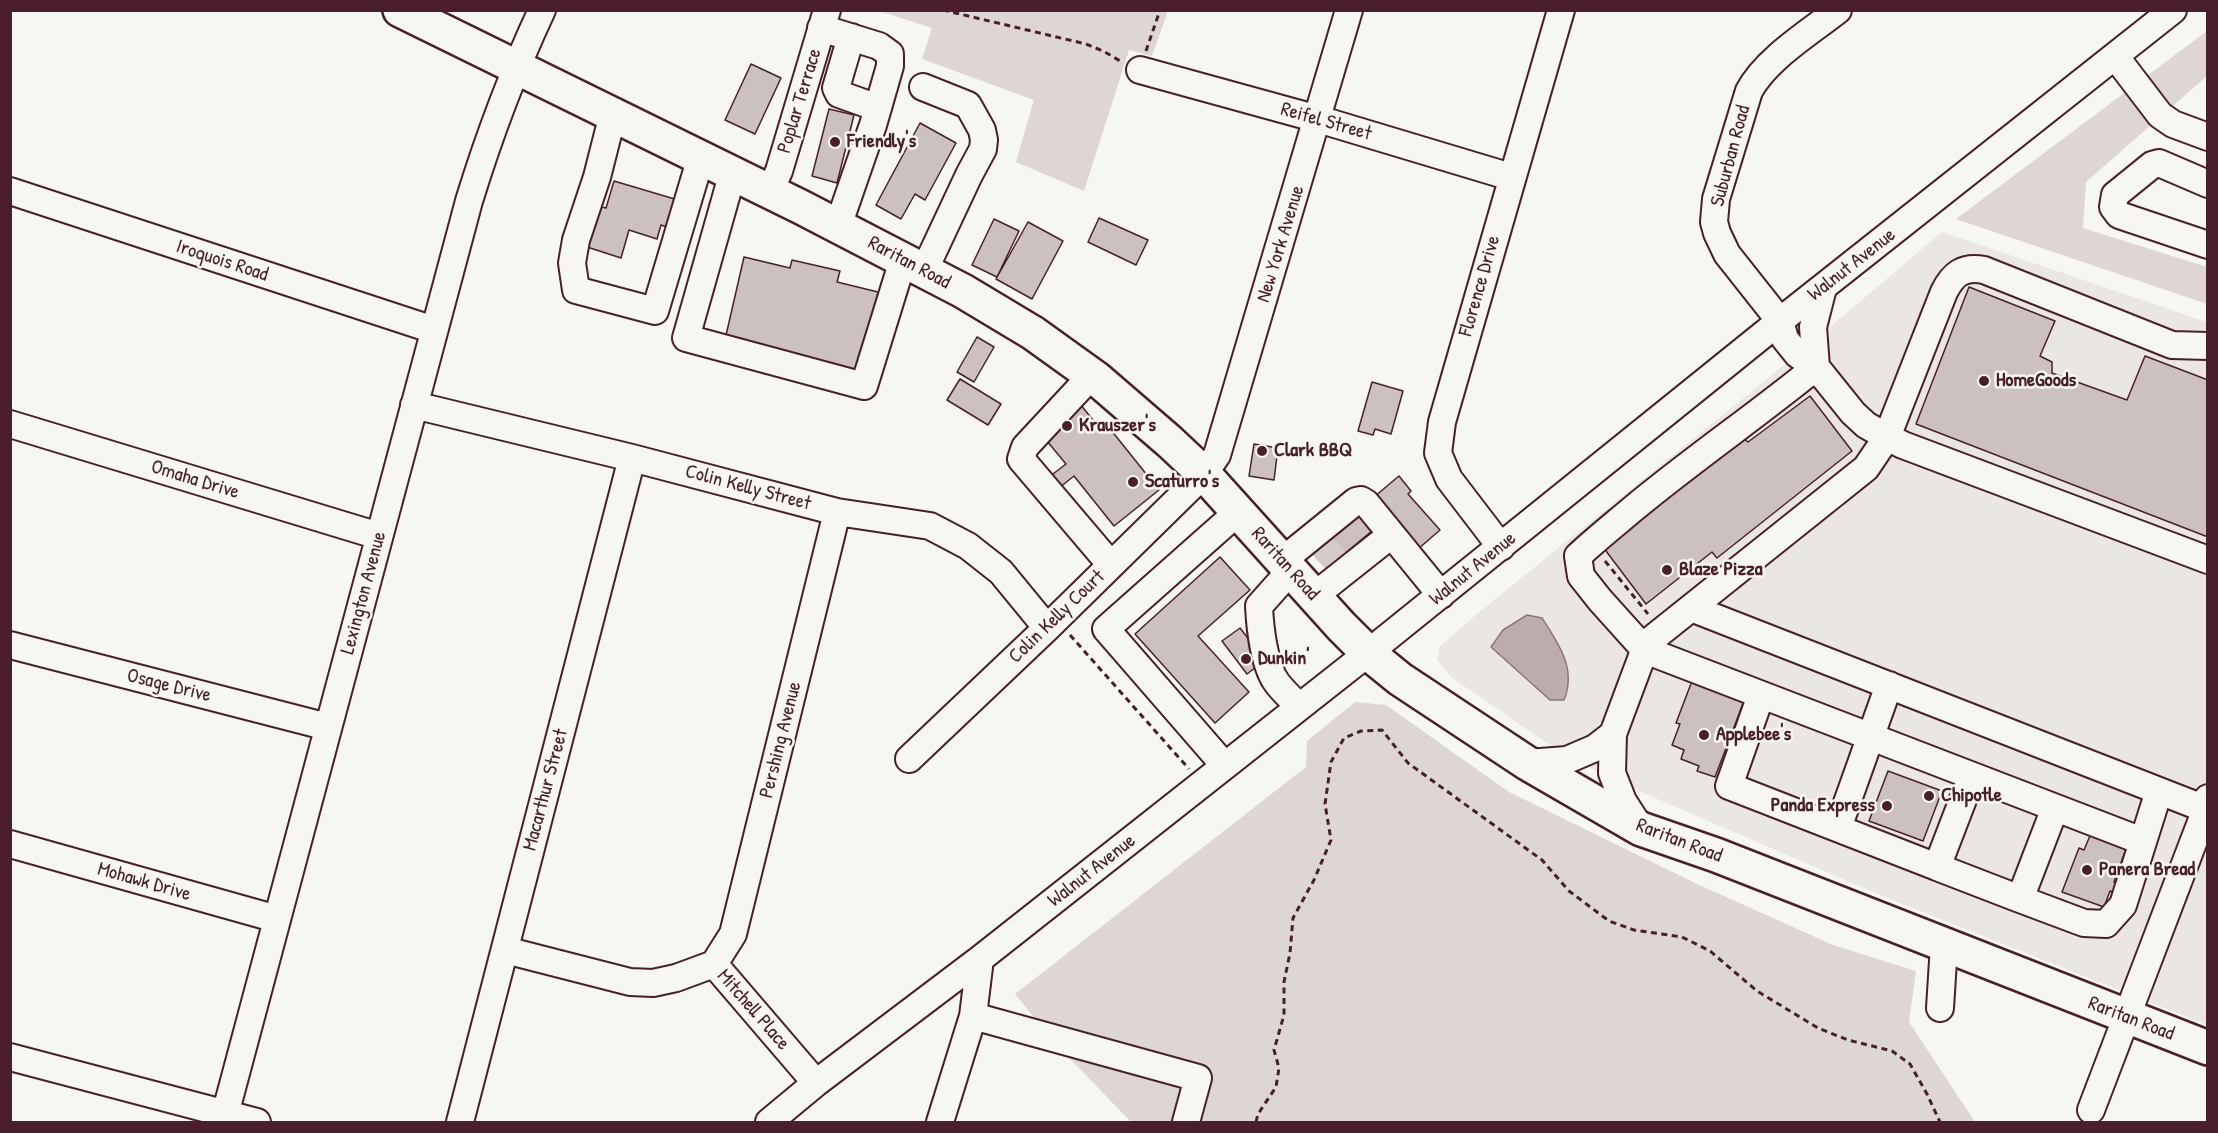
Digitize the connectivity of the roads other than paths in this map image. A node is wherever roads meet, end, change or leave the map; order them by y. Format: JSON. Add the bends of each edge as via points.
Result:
{"nodes":[{"id":1,"x":400,"y":10,"type":"edge"},
{"id":2,"x":542,"y":10,"type":"edge"},
{"id":3,"x":1349,"y":10,"type":"edge"},
{"id":4,"x":1561,"y":10,"type":"edge"},
{"id":5,"x":1838,"y":10,"type":"edge"},
{"id":6,"x":2173,"y":10,"type":"edge"},
{"id":7,"x":824,"y":19,"type":"edge"},
{"id":8,"x":850,"y":37,"type":"junction"},
{"id":9,"x":2115,"y":56,"type":"junction"},
{"id":10,"x":517,"y":67,"type":"junction"},
{"id":11,"x":1140,"y":70,"type":"road end"},
{"id":12,"x":923,"y":87,"type":"dead end"},
{"id":13,"x":878,"y":108,"type":"junction"},
{"id":14,"x":614,"y":114,"type":"junction"},
{"id":15,"x":1318,"y":119,"type":"junction"},
{"id":16,"x":2208,"y":137,"type":"edge"},
{"id":17,"x":701,"y":157,"type":"junction"},
{"id":18,"x":733,"y":172,"type":"junction"},
{"id":19,"x":1511,"y":177,"type":"junction"},
{"id":20,"x":2208,"y":184,"type":"edge"},
{"id":21,"x":10,"y":191,"type":"edge"},
{"id":22,"x":770,"y":191,"type":"junction"},
{"id":23,"x":838,"y":226,"type":"junction"},
{"id":24,"x":2208,"y":245,"type":"edge"},
{"id":25,"x":914,"y":266,"type":"junction"},
{"id":26,"x":1823,"y":288,"type":"junction"},
{"id":27,"x":1780,"y":321,"type":"junction"},
{"id":28,"x":434,"y":330,"type":"junction"},
{"id":29,"x":2208,"y":346,"type":"edge"},
{"id":30,"x":1816,"y":367,"type":"junction"},
{"id":31,"x":1092,"y":375,"type":"junction"},
{"id":32,"x":414,"y":405,"type":"junction"},
{"id":33,"x":10,"y":424,"type":"edge"},
{"id":34,"x":1887,"y":437,"type":"junction"},
{"id":35,"x":632,"y":458,"type":"junction"},
{"id":36,"x":1204,"y":474,"type":"junction"},
{"id":37,"x":837,"y":512,"type":"junction"},
{"id":38,"x":1238,"y":512,"type":"junction"},
{"id":39,"x":1391,"y":536,"type":"junction"},
{"id":40,"x":379,"y":537,"type":"junction"},
{"id":41,"x":1501,"y":548,"type":"junction"},
{"id":42,"x":1329,"y":554,"type":"junction"},
{"id":43,"x":2208,"y":560,"type":"edge"},
{"id":44,"x":1111,"y":566,"type":"junction"},
{"id":45,"x":1286,"y":566,"type":"junction"},
{"id":46,"x":1441,"y":595,"type":"junction"},
{"id":47,"x":1314,"y":596,"type":"junction"},
{"id":48,"x":1691,"y":608,"type":"junction"},
{"id":49,"x":1051,"y":623,"type":"junction"},
{"id":50,"x":10,"y":645,"type":"edge"},
{"id":51,"x":1645,"y":650,"type":"junction"},
{"id":52,"x":1368,"y":653,"type":"junction"},
{"id":53,"x":1889,"y":685,"type":"junction"},
{"id":54,"x":1761,"y":694,"type":"junction"},
{"id":55,"x":1299,"y":707,"type":"junction"},
{"id":56,"x":328,"y":727,"type":"junction"},
{"id":57,"x":1613,"y":735,"type":"junction"},
{"id":58,"x":1870,"y":737,"type":"junction"},
{"id":59,"x":909,"y":759,"type":"dead end"},
{"id":60,"x":1527,"y":763,"type":"junction"},
{"id":61,"x":1225,"y":766,"type":"junction"},
{"id":62,"x":1972,"y":776,"type":"junction"},
{"id":63,"x":2159,"y":791,"type":"junction"},
{"id":64,"x":2207,"y":806,"type":"edge"},
{"id":65,"x":2055,"y":808,"type":"junction"},
{"id":66,"x":1838,"y":828,"type":"junction"},
{"id":67,"x":1641,"y":829,"type":"junction"},
{"id":68,"x":2142,"y":841,"type":"junction"},
{"id":69,"x":10,"y":844,"type":"edge"},
{"id":70,"x":1937,"y":867,"type":"junction"},
{"id":71,"x":2020,"y":899,"type":"junction"},
{"id":72,"x":277,"y":920,"type":"junction"},
{"id":73,"x":1944,"y":945,"type":"junction"},
{"id":74,"x":505,"y":950,"type":"junction"},
{"id":75,"x":981,"y":959,"type":"junction"},
{"id":76,"x":714,"y":964,"type":"junction"},
{"id":77,"x":1940,"y":1008,"type":"dead end"},
{"id":78,"x":973,"y":1016,"type":"junction"},
{"id":79,"x":2127,"y":1017,"type":"junction"},
{"id":80,"x":2208,"y":1048,"type":"edge"},
{"id":81,"x":10,"y":1057,"type":"edge"},
{"id":82,"x":816,"y":1083,"type":"junction"},
{"id":83,"x":2091,"y":1110,"type":"dead end"},
{"id":84,"x":224,"y":1118,"type":"edge"},
{"id":85,"x":257,"y":1122,"type":"edge"},
{"id":86,"x":460,"y":1122,"type":"edge"},
{"id":87,"x":769,"y":1122,"type":"edge"},
{"id":88,"x":940,"y":1122,"type":"edge"},
{"id":89,"x":1186,"y":1122,"type":"edge"}],
"edges":[{"from":1,"to":10,"type":"main road","name":"Raritan Road"},
{"from":2,"to":10,"type":"street","name":"Lexington Avenue"},
{"from":3,"to":15,"type":"street","name":"New York Avenue"},
{"from":4,"to":19,"type":"street","name":"Florence Drive"},
{"from":5,"to":27,"type":"street","name":"Suburban Road","via":[[1770,64],[1754,82],[1716,199],[1714,222],[1721,244]]},
{"from":6,"to":9,"type":"street","name":"Walnut Avenue"},
{"from":7,"to":8,"type":"street"},
{"from":7,"to":22,"type":"street","name":"Poplar Terrace"},
{"from":8,"to":13,"type":"street","via":[[879,46],[890,54]]},
{"from":8,"to":13,"type":"street","via":[[836,88],[838,94]]},
{"from":9,"to":16,"type":"street","via":[[2160,115],[2181,128]]},
{"from":9,"to":26,"type":"street","name":"Walnut Avenue"},
{"from":10,"to":14,"type":"main road","name":"Raritan Road"},
{"from":10,"to":28,"type":"street","name":"Lexington Avenue","via":[[484,152]]},
{"from":11,"to":15,"type":"street","name":"Reifel Street"},
{"from":12,"to":25,"type":"street","via":[[968,105],[984,140],[969,175]]},
{"from":13,"to":23,"type":"street"},
{"from":14,"to":17,"type":"main road","name":"Raritan Road"},
{"from":14,"to":17,"type":"street","via":[[576,240],[572,263],[576,290],[655,311]]},
{"from":15,"to":19,"type":"street","name":"Reifel Street"},
{"from":15,"to":36,"type":"street","name":"New York Avenue","via":[[1221,444]]},
{"from":17,"to":18,"type":"main road","name":"Raritan Road"},
{"from":18,"to":22,"type":"main road","name":"Raritan Road"},
{"from":18,"to":25,"type":"street","via":[[686,338],[864,386]]},
{"from":19,"to":41,"type":"street","name":"Florence Drive","via":[[1442,422],[1438,453],[1449,478]]},
{"from":20,"to":24,"type":"street","via":[[2159,163],[2115,195],[2113,207],[2119,215]]},
{"from":21,"to":28,"type":"street","name":"Iroquois Road"},
{"from":22,"to":23,"type":"main road","name":"Raritan Road"},
{"from":23,"to":25,"type":"main road","name":"Raritan Road"},
{"from":25,"to":31,"type":"main road","name":"Raritan Road","via":[[1033,333]]},
{"from":26,"to":27,"type":"street","name":"Walnut Avenue"},
{"from":26,"to":30,"type":"street","via":[[1814,327]]},
{"from":27,"to":30,"type":"street","name":"Suburban Road","via":[[1785,339],[1797,354]]},
{"from":27,"to":41,"type":"street","name":"Walnut Avenue"},
{"from":28,"to":32,"type":"street","name":"Lexington Avenue"},
{"from":29,"to":34,"type":"street","via":[[2172,345],[1984,270],[1964,269],[1944,292]]},
{"from":30,"to":34,"type":"street","name":"Suburban Road","via":[[1853,413]]},
{"from":30,"to":51,"type":"street","via":[[1650,494],[1578,556],[1581,576]]},
{"from":31,"to":36,"type":"main road","name":"Raritan Road"},
{"from":31,"to":44,"type":"street","via":[[1025,447],[1021,459]]},
{"from":32,"to":35,"type":"street","name":"Colin Kelly Street"},
{"from":32,"to":40,"type":"street","name":"Lexington Avenue"},
{"from":33,"to":40,"type":"street","name":"Omaha Drive"},
{"from":34,"to":43,"type":"street","name":"Suburban Road"},
{"from":34,"to":48,"type":"street","via":[[1866,468]]},
{"from":35,"to":37,"type":"street","name":"Colin Kelly Street"},
{"from":35,"to":74,"type":"street","name":"Macarthur Street"},
{"from":36,"to":38,"type":"main road","name":"Raritan Road"},
{"from":36,"to":44,"type":"street","name":"Colin Kelly Court"},
{"from":37,"to":49,"type":"street","name":"Colin Kelly Street","via":[[930,526],[968,546]]},
{"from":37,"to":76,"type":"street","name":"Pershing Avenue","via":[[733,934]]},
{"from":38,"to":45,"type":"main road","name":"Raritan Road"},
{"from":38,"to":61,"type":"street","via":[[1106,629]]},
{"from":39,"to":42,"type":"street"},
{"from":39,"to":42,"type":"street","via":[[1366,503],[1356,501]]},
{"from":39,"to":46,"type":"street"},
{"from":40,"to":56,"type":"street","name":"Lexington Avenue"},
{"from":41,"to":46,"type":"street","name":"Walnut Avenue"},
{"from":42,"to":45,"type":"street"},
{"from":42,"to":47,"type":"street"},
{"from":44,"to":49,"type":"street","name":"Colin Kelly Court"},
{"from":45,"to":47,"type":"main road","name":"Raritan Road"},
{"from":45,"to":55,"type":"street","via":[[1259,606],[1260,631],[1276,682]]},
{"from":46,"to":52,"type":"street","name":"Walnut Avenue"},
{"from":47,"to":52,"type":"main road","name":"Raritan Road"},
{"from":48,"to":51,"type":"street","via":[[1647,643]]},
{"from":48,"to":53,"type":"street"},
{"from":49,"to":59,"type":"street","name":"Colin Kelly Court"},
{"from":50,"to":56,"type":"street","name":"Osage Drive"},
{"from":51,"to":54,"type":"street"},
{"from":51,"to":57,"type":"street"},
{"from":52,"to":55,"type":"street","name":"Walnut Avenue"},
{"from":52,"to":60,"type":"main road","name":"Raritan Road","via":[[1406,683]]},
{"from":53,"to":58,"type":"street"},
{"from":53,"to":63,"type":"street"},
{"from":54,"to":58,"type":"street"},
{"from":54,"to":66,"type":"street","via":[[1729,786]]},
{"from":55,"to":61,"type":"street","name":"Walnut Avenue"},
{"from":56,"to":72,"type":"street","name":"Lexington Avenue"},
{"from":57,"to":60,"type":"street","via":[[1567,760]]},
{"from":57,"to":67,"type":"street","via":[[1612,773],[1623,801]]},
{"from":58,"to":62,"type":"street"},
{"from":58,"to":66,"type":"street"},
{"from":60,"to":67,"type":"main road","name":"Raritan Road"},
{"from":61,"to":75,"type":"street","name":"Walnut Avenue"},
{"from":62,"to":65,"type":"street"},
{"from":62,"to":70,"type":"street"},
{"from":63,"to":64,"type":"street"},
{"from":63,"to":68,"type":"street"},
{"from":64,"to":79,"type":"street"},
{"from":65,"to":68,"type":"street"},
{"from":65,"to":71,"type":"street"},
{"from":66,"to":70,"type":"street"},
{"from":67,"to":73,"type":"main road","name":"Raritan Road"},
{"from":68,"to":71,"type":"street","via":[[2123,905],[2106,924],[2084,923]]},
{"from":69,"to":72,"type":"street","name":"Mohawk Drive"},
{"from":70,"to":71,"type":"street"},
{"from":72,"to":84,"type":"street","name":"Lexington Avenue"},
{"from":73,"to":77,"type":"street"},
{"from":73,"to":79,"type":"main road","name":"Raritan Road"},
{"from":74,"to":76,"type":"street","name":"Mitchell Place","via":[[630,982],[654,983]]},
{"from":74,"to":86,"type":"street","name":"Macarthur Street"},
{"from":75,"to":78,"type":"street"},
{"from":75,"to":82,"type":"street","name":"Walnut Avenue"},
{"from":76,"to":82,"type":"street","name":"Mitchell Place"},
{"from":78,"to":88,"type":"street"},
{"from":78,"to":89,"type":"street","via":[[1198,1078]]},
{"from":79,"to":80,"type":"main road","name":"Raritan Road"},
{"from":79,"to":83,"type":"street"},
{"from":81,"to":84,"type":"street"},
{"from":82,"to":87,"type":"street","name":"Walnut Avenue"},
{"from":84,"to":85,"type":"street"}]}
